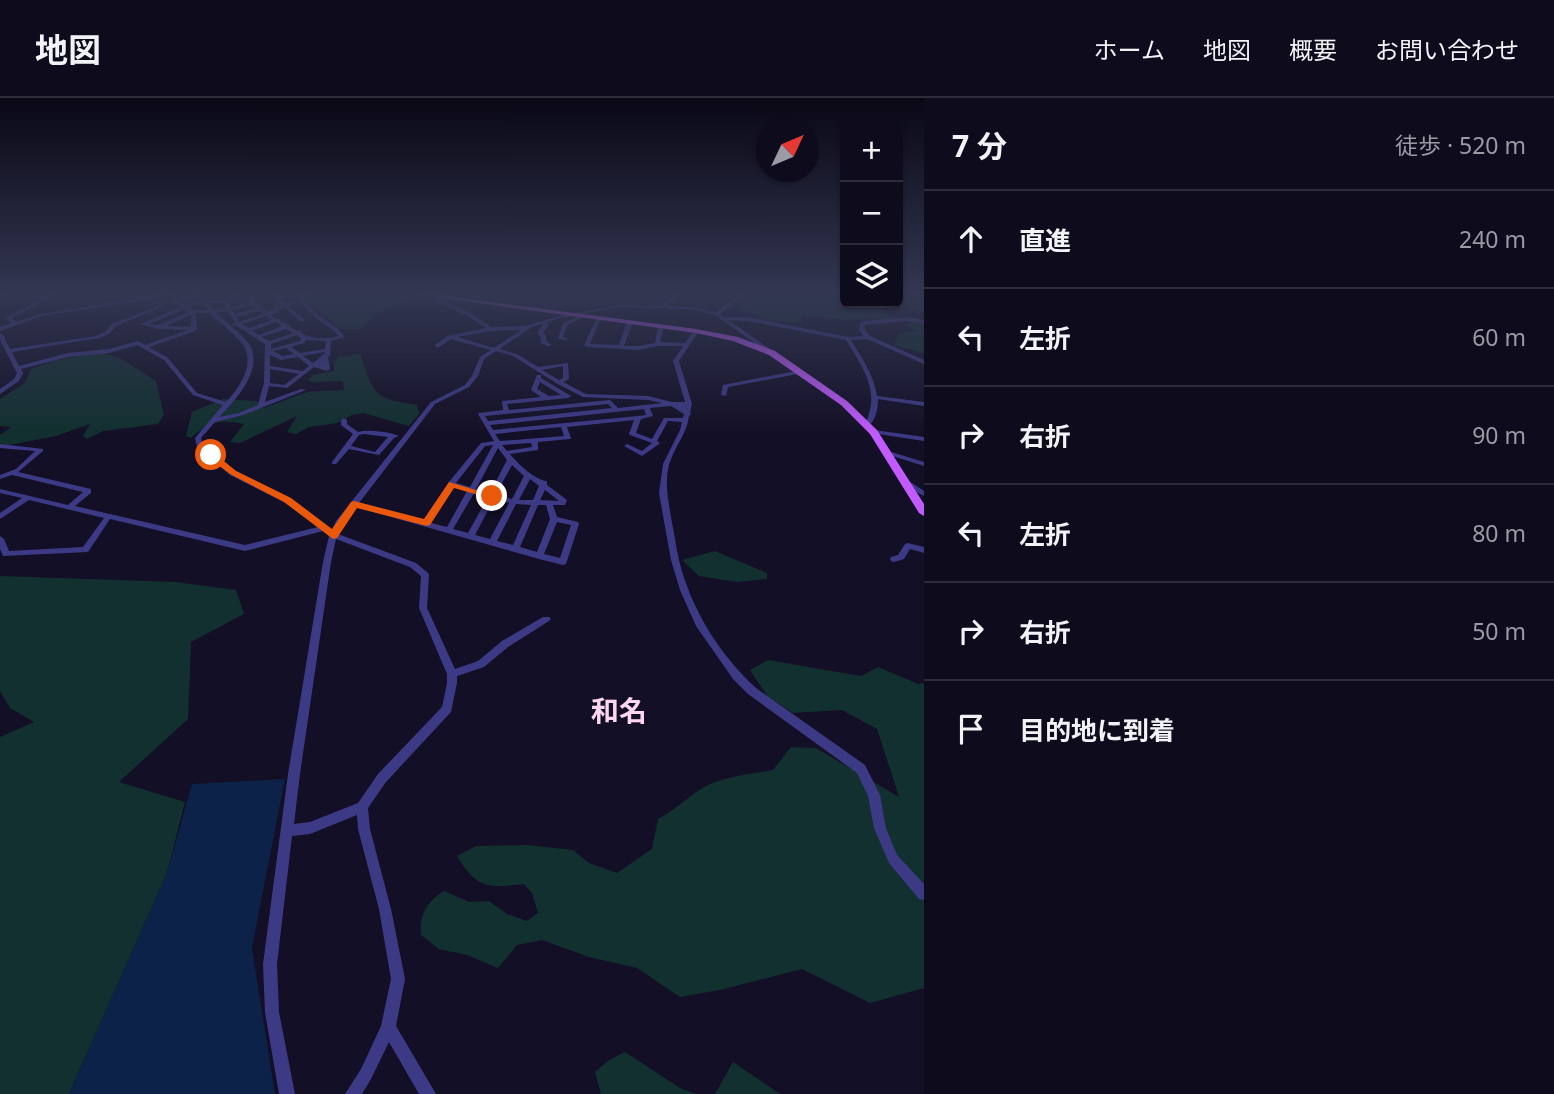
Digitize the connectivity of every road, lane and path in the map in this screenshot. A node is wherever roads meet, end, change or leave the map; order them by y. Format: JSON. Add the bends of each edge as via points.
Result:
{"nodes":[{"id":1,"x":4,"y":341,"type":"edge"},
{"id":2,"x":62,"y":341,"type":"edge"},
{"id":3,"x":157,"y":341,"type":"edge"},
{"id":4,"x":243,"y":341,"type":"edge"},
{"id":5,"x":274,"y":341,"type":"edge"},
{"id":6,"x":302,"y":341,"type":"edge"},
{"id":7,"x":329,"y":341,"type":"edge"},
{"id":8,"x":440,"y":341,"type":"edge"},
{"id":9,"x":467,"y":341,"type":"edge"},
{"id":10,"x":507,"y":341,"type":"edge"},
{"id":11,"x":544,"y":341,"type":"edge"},
{"id":12,"x":589,"y":341,"type":"edge"},
{"id":13,"x":623,"y":341,"type":"edge"},
{"id":14,"x":689,"y":341,"type":"edge"},
{"id":15,"x":739,"y":341,"type":"edge"},
{"id":16,"x":756,"y":341,"type":"edge"},
{"id":17,"x":849,"y":341,"type":"edge"},
{"id":18,"x":878,"y":341,"type":"edge"},
{"id":19,"x":268,"y":343,"type":"joint"},
{"id":20,"x":657,"y":344,"type":"joint"},
{"id":21,"x":549,"y":345,"type":"dead end"},
{"id":22,"x":687,"y":345,"type":"junction"},
{"id":23,"x":144,"y":346,"type":"junction"},
{"id":24,"x":287,"y":346,"type":"junction"},
{"id":25,"x":437,"y":346,"type":"dead end"},
{"id":26,"x":621,"y":347,"type":"junction"},
{"id":27,"x":496,"y":349,"type":"junction"},
{"id":28,"x":9,"y":350,"type":"junction"},
{"id":29,"x":0,"y":351,"type":"edge"},
{"id":30,"x":268,"y":351,"type":"junction"},
{"id":31,"x":772,"y":353,"type":"junction"},
{"id":32,"x":326,"y":354,"type":"junction"},
{"id":33,"x":297,"y":355,"type":"junction"},
{"id":34,"x":924,"y":362,"type":"edge"},
{"id":35,"x":312,"y":365,"type":"junction"},
{"id":36,"x":268,"y":367,"type":"junction"},
{"id":37,"x":19,"y":368,"type":"junction"},
{"id":38,"x":538,"y":370,"type":"junction"},
{"id":39,"x":801,"y":372,"type":"junction"},
{"id":40,"x":305,"y":373,"type":"junction"},
{"id":41,"x":539,"y":379,"type":"junction"},
{"id":42,"x":267,"y":383,"type":"junction"},
{"id":43,"x":558,"y":383,"type":"junction"},
{"id":44,"x":303,"y":390,"type":"dead end"},
{"id":45,"x":534,"y":390,"type":"junction"},
{"id":46,"x":0,"y":392,"type":"edge"},
{"id":47,"x":724,"y":395,"type":"dead end"},
{"id":48,"x":568,"y":396,"type":"junction"},
{"id":49,"x":875,"y":397,"type":"junction"},
{"id":50,"x":548,"y":398,"type":"junction"},
{"id":51,"x":520,"y":401,"type":"junction"},
{"id":52,"x":579,"y":404,"type":"junction"},
{"id":53,"x":672,"y":404,"type":"junction"},
{"id":54,"x":689,"y":404,"type":"junction"},
{"id":55,"x":924,"y":404,"type":"edge"},
{"id":56,"x":228,"y":405,"type":"junction"},
{"id":57,"x":261,"y":407,"type":"junction"},
{"id":58,"x":646,"y":407,"type":"junction"},
{"id":59,"x":616,"y":409,"type":"junction"},
{"id":60,"x":506,"y":411,"type":"junction"},
{"id":61,"x":584,"y":413,"type":"junction"},
{"id":62,"x":687,"y":417,"type":"junction"},
{"id":63,"x":639,"y":418,"type":"junction"},
{"id":64,"x":214,"y":420,"type":"junction"},
{"id":65,"x":344,"y":420,"type":"dead end"},
{"id":66,"x":590,"y":422,"type":"junction"},
{"id":67,"x":487,"y":423,"type":"junction"},
{"id":68,"x":563,"y":425,"type":"junction"},
{"id":69,"x":871,"y":428,"type":"junction"},
{"id":70,"x":492,"y":432,"type":"junction"},
{"id":71,"x":357,"y":434,"type":"junction"},
{"id":72,"x":393,"y":435,"type":"junction"},
{"id":73,"x":408,"y":437,"type":"junction"},
{"id":74,"x":924,"y":439,"type":"edge"},
{"id":75,"x":534,"y":440,"type":"junction"},
{"id":76,"x":654,"y":441,"type":"junction"},
{"id":77,"x":498,"y":443,"type":"junction"},
{"id":78,"x":0,"y":446,"type":"edge"},
{"id":79,"x":626,"y":446,"type":"dead end"},
{"id":80,"x":348,"y":447,"type":"junction"},
{"id":81,"x":504,"y":453,"type":"junction"},
{"id":82,"x":888,"y":453,"type":"junction"},
{"id":83,"x":511,"y":460,"type":"junction"},
{"id":84,"x":334,"y":464,"type":"dead end"},
{"id":85,"x":924,"y":464,"type":"edge"},
{"id":86,"x":12,"y":472,"type":"junction"},
{"id":87,"x":529,"y":474,"type":"junction"},
{"id":88,"x":0,"y":477,"type":"edge"},
{"id":89,"x":906,"y":483,"type":"junction"},
{"id":90,"x":452,"y":484,"type":"junction"},
{"id":91,"x":544,"y":484,"type":"junction"},
{"id":92,"x":472,"y":490,"type":"junction"},
{"id":93,"x":0,"y":491,"type":"edge"},
{"id":94,"x":924,"y":492,"type":"edge"},
{"id":95,"x":492,"y":496,"type":"junction"},
{"id":96,"x":27,"y":498,"type":"junction"},
{"id":97,"x":514,"y":502,"type":"junction"},
{"id":98,"x":538,"y":503,"type":"junction"},
{"id":99,"x":549,"y":503,"type":"junction"},
{"id":100,"x":354,"y":504,"type":"junction"},
{"id":101,"x":69,"y":508,"type":"junction"},
{"id":102,"x":924,"y":513,"type":"edge"},
{"id":103,"x":0,"y":517,"type":"edge"},
{"id":104,"x":108,"y":517,"type":"junction"},
{"id":105,"x":554,"y":519,"type":"junction"},
{"id":106,"x":427,"y":523,"type":"junction"},
{"id":107,"x":449,"y":530,"type":"junction"},
{"id":108,"x":328,"y":532,"type":"junction"},
{"id":109,"x":470,"y":536,"type":"junction"},
{"id":110,"x":0,"y":539,"type":"edge"},
{"id":111,"x":492,"y":542,"type":"junction"},
{"id":112,"x":515,"y":549,"type":"junction"},
{"id":113,"x":924,"y":550,"type":"edge"},
{"id":114,"x":539,"y":556,"type":"junction"},
{"id":115,"x":894,"y":559,"type":"dead end"},
{"id":116,"x":546,"y":620,"type":"dead end"},
{"id":117,"x":452,"y":674,"type":"junction"},
{"id":118,"x":362,"y":807,"type":"junction"},
{"id":119,"x":287,"y":831,"type":"junction"},
{"id":120,"x":924,"y":894,"type":"edge"},
{"id":121,"x":388,"y":1027,"type":"junction"},
{"id":122,"x":287,"y":1094,"type":"edge"},
{"id":123,"x":353,"y":1094,"type":"edge"},
{"id":124,"x":428,"y":1094,"type":"edge"}],
"edges":[{"from":1,"to":28,"type":"street"},
{"from":2,"to":28,"type":"street"},
{"from":3,"to":23,"type":"street"},
{"from":4,"to":56,"type":"street","via":[[248,346],[250,367]]},
{"from":5,"to":19,"type":"street"},
{"from":6,"to":24,"type":"street"},
{"from":7,"to":32,"type":"street"},
{"from":8,"to":25,"type":"street"},
{"from":9,"to":27,"type":"street"},
{"from":10,"to":27,"type":"street"},
{"from":11,"to":21,"type":"street"},
{"from":12,"to":26,"type":"street","via":[[587,345]]},
{"from":13,"to":26,"type":"street"},
{"from":14,"to":22,"type":"street"},
{"from":15,"to":31,"type":"main road"},
{"from":16,"to":31,"type":"street"},
{"from":17,"to":49,"type":"street","via":[[874,384]]},
{"from":18,"to":34,"type":"street"},
{"from":19,"to":30,"type":"street"},
{"from":20,"to":22,"type":"street"},
{"from":20,"to":26,"type":"street"},
{"from":22,"to":54,"type":"street","via":[[676,361]]},
{"from":23,"to":37,"type":"street","via":[[138,343],[68,355]]},
{"from":23,"to":56,"type":"street","via":[[166,359],[188,390]]},
{"from":24,"to":30,"type":"street"},
{"from":24,"to":33,"type":"street"},
{"from":27,"to":38,"type":"street"},
{"from":27,"to":73,"type":"street","via":[[482,359],[467,386],[433,403]]},
{"from":28,"to":29,"type":"street"},
{"from":28,"to":37,"type":"street"},
{"from":30,"to":33,"type":"street","via":[[281,358]]},
{"from":30,"to":36,"type":"street"},
{"from":31,"to":39,"type":"main road"},
{"from":32,"to":33,"type":"street"},
{"from":32,"to":35,"type":"street"},
{"from":32,"to":35,"type":"street","via":[[327,369]]},
{"from":33,"to":35,"type":"street"},
{"from":35,"to":40,"type":"street"},
{"from":36,"to":40,"type":"street"},
{"from":36,"to":42,"type":"street"},
{"from":37,"to":46,"type":"street","via":[[17,380]]},
{"from":38,"to":41,"type":"street"},
{"from":38,"to":43,"type":"street"},
{"from":38,"to":43,"type":"street","via":[[566,364],[566,379]]},
{"from":39,"to":47,"type":"street","via":[[725,386]]},
{"from":39,"to":69,"type":"main road"},
{"from":40,"to":42,"type":"street","via":[[285,387]]},
{"from":41,"to":45,"type":"street"},
{"from":41,"to":48,"type":"street"},
{"from":42,"to":57,"type":"street"},
{"from":43,"to":53,"type":"street","via":[[585,396],[648,398]]},
{"from":44,"to":57,"type":"street"},
{"from":45,"to":50,"type":"street"},
{"from":45,"to":51,"type":"street","via":[[520,396]]},
{"from":48,"to":50,"type":"street"},
{"from":48,"to":52,"type":"street"},
{"from":49,"to":55,"type":"street"},
{"from":49,"to":69,"type":"street"},
{"from":50,"to":51,"type":"street"},
{"from":51,"to":60,"type":"street","via":[[504,402]]},
{"from":52,"to":59,"type":"street","via":[[610,402]]},
{"from":52,"to":60,"type":"street"},
{"from":52,"to":61,"type":"street"},
{"from":53,"to":54,"type":"street"},
{"from":53,"to":58,"type":"street"},
{"from":53,"to":62,"type":"street"},
{"from":54,"to":62,"type":"street"},
{"from":56,"to":64,"type":"street"},
{"from":57,"to":64,"type":"street"},
{"from":58,"to":59,"type":"street"},
{"from":58,"to":63,"type":"street","via":[[650,416]]},
{"from":59,"to":61,"type":"street"},
{"from":60,"to":67,"type":"street","via":[[481,414]]},
{"from":61,"to":66,"type":"street"},
{"from":61,"to":67,"type":"street"},
{"from":62,"to":76,"type":"street","via":[[666,419]]},
{"from":62,"to":120,"type":"street","via":[[666,464],[663,493],[675,560],[699,624],[736,676],[861,769],[874,795],[890,853]]},
{"from":63,"to":66,"type":"street"},
{"from":63,"to":76,"type":"street","via":[[632,435]]},
{"from":64,"to":108,"type":"street","via":[[198,438],[199,446],[233,472],[287,500]]},
{"from":65,"to":71,"type":"street"},
{"from":66,"to":68,"type":"street"},
{"from":67,"to":70,"type":"street"},
{"from":68,"to":70,"type":"street"},
{"from":68,"to":75,"type":"street","via":[[568,438]]},
{"from":69,"to":74,"type":"street"},
{"from":69,"to":82,"type":"main road"},
{"from":70,"to":77,"type":"street"},
{"from":71,"to":72,"type":"street"},
{"from":71,"to":80,"type":"street"},
{"from":72,"to":73,"type":"street"},
{"from":72,"to":80,"type":"street","via":[[377,454]]},
{"from":73,"to":100,"type":"street"},
{"from":75,"to":77,"type":"street"},
{"from":75,"to":81,"type":"street","via":[[536,449]]},
{"from":76,"to":79,"type":"street","via":[[657,443],[642,454]]},
{"from":77,"to":81,"type":"street"},
{"from":77,"to":90,"type":"street","via":[[483,444]]},
{"from":77,"to":92,"type":"street"},
{"from":78,"to":86,"type":"street","via":[[41,450]]},
{"from":80,"to":84,"type":"street"},
{"from":81,"to":83,"type":"street"},
{"from":82,"to":85,"type":"street"},
{"from":82,"to":89,"type":"main road"},
{"from":83,"to":87,"type":"street"},
{"from":83,"to":95,"type":"street"},
{"from":86,"to":88,"type":"street"},
{"from":86,"to":101,"type":"street","via":[[88,491]]},
{"from":87,"to":91,"type":"street"},
{"from":87,"to":97,"type":"street"},
{"from":89,"to":94,"type":"street"},
{"from":89,"to":102,"type":"main road"},
{"from":90,"to":92,"type":"street"},
{"from":90,"to":106,"type":"street"},
{"from":91,"to":98,"type":"street"},
{"from":91,"to":99,"type":"street","via":[[563,500]]},
{"from":92,"to":95,"type":"street"},
{"from":92,"to":107,"type":"street"},
{"from":93,"to":96,"type":"street"},
{"from":95,"to":97,"type":"street"},
{"from":95,"to":109,"type":"street"},
{"from":96,"to":101,"type":"street"},
{"from":96,"to":103,"type":"street"},
{"from":97,"to":98,"type":"street"},
{"from":97,"to":111,"type":"street"},
{"from":98,"to":99,"type":"street"},
{"from":98,"to":112,"type":"street"},
{"from":99,"to":105,"type":"street"},
{"from":100,"to":106,"type":"street"},
{"from":100,"to":108,"type":"street"},
{"from":101,"to":104,"type":"street"},
{"from":104,"to":108,"type":"street","via":[[245,548]]},
{"from":104,"to":110,"type":"street","via":[[85,550],[6,554]]},
{"from":105,"to":114,"type":"street"},
{"from":105,"to":114,"type":"street","via":[[575,524],[563,562]]},
{"from":106,"to":107,"type":"street"},
{"from":107,"to":109,"type":"street"},
{"from":108,"to":117,"type":"street","via":[[413,565],[425,575],[423,608]]},
{"from":108,"to":119,"type":"street"},
{"from":109,"to":111,"type":"street"},
{"from":111,"to":112,"type":"street"},
{"from":112,"to":114,"type":"street"},
{"from":113,"to":115,"type":"street","via":[[908,546],[901,558]]},
{"from":116,"to":117,"type":"street","via":[[481,664]]},
{"from":117,"to":118,"type":"street","via":[[447,709],[382,778]]},
{"from":118,"to":119,"type":"street","via":[[310,828]]},
{"from":118,"to":121,"type":"street","via":[[398,979]]},
{"from":119,"to":122,"type":"street","via":[[270,964],[272,1012]]},
{"from":121,"to":123,"type":"street"},
{"from":121,"to":124,"type":"street"}]}
